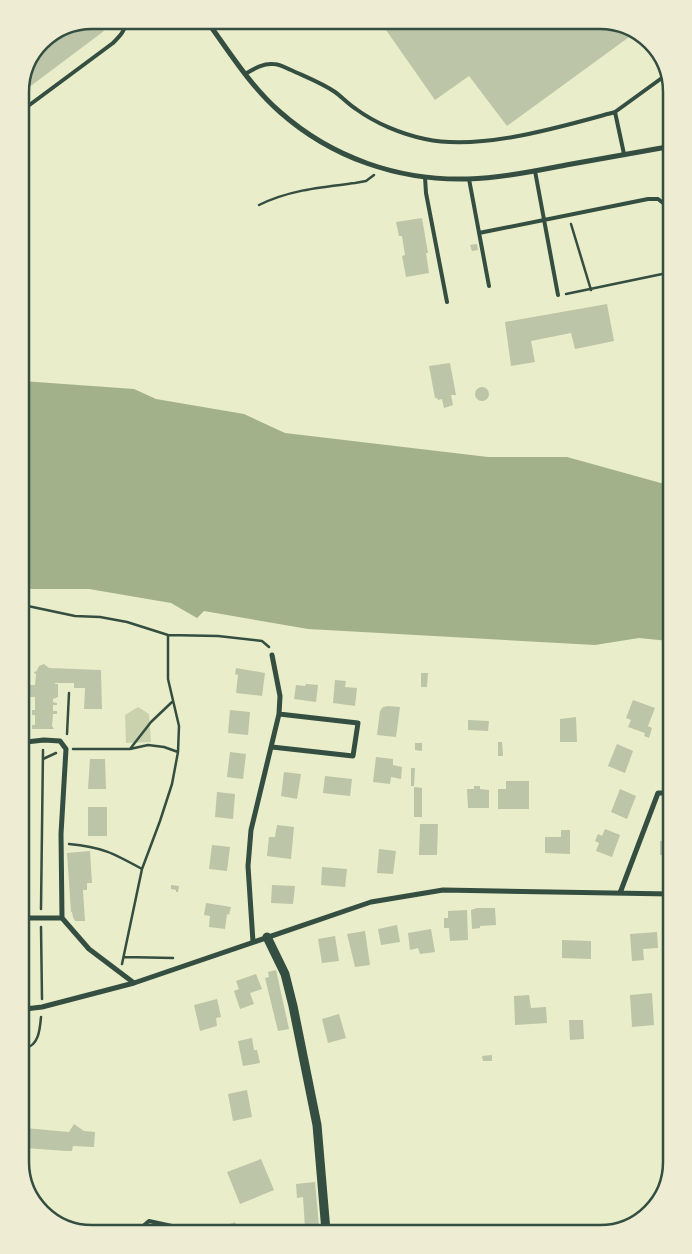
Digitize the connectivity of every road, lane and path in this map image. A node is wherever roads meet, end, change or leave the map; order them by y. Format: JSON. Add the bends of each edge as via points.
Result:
{"nodes":[{"id":1,"x":124,"y":29,"type":"edge"},
{"id":2,"x":213,"y":29,"type":"edge"},
{"id":3,"x":246,"y":74,"type":"junction"},
{"id":4,"x":661,"y":78,"type":"edge"},
{"id":5,"x":29,"y":105,"type":"edge"},
{"id":6,"x":614,"y":112,"type":"junction"},
{"id":7,"x":663,"y":148,"type":"edge"},
{"id":8,"x":624,"y":154,"type":"junction"},
{"id":9,"x":381,"y":168,"type":"junction"},
{"id":10,"x":535,"y":171,"type":"junction"},
{"id":11,"x":425,"y":177,"type":"junction"},
{"id":12,"x":469,"y":179,"type":"junction"},
{"id":13,"x":663,"y":203,"type":"edge"},
{"id":14,"x":259,"y":205,"type":"dead end"},
{"id":15,"x":568,"y":215,"type":"junction"},
{"id":16,"x":544,"y":220,"type":"junction"},
{"id":17,"x":479,"y":233,"type":"junction"},
{"id":18,"x":663,"y":274,"type":"edge"},
{"id":19,"x":488,"y":286,"type":"dead end"},
{"id":20,"x":592,"y":290,"type":"junction"},
{"id":21,"x":558,"y":296,"type":"joint"},
{"id":22,"x":446,"y":302,"type":"dead end"},
{"id":23,"x":29,"y":606,"type":"edge"},
{"id":24,"x":168,"y":635,"type":"junction"},
{"id":25,"x":272,"y":655,"type":"joint"},
{"id":26,"x":172,"y":702,"type":"junction"},
{"id":27,"x":279,"y":714,"type":"junction"},
{"id":28,"x":44,"y":740,"type":"junction"},
{"id":29,"x":29,"y":742,"type":"edge"},
{"id":30,"x":272,"y":747,"type":"junction"},
{"id":31,"x":66,"y":749,"type":"junction"},
{"id":32,"x":130,"y":749,"type":"junction"},
{"id":33,"x":178,"y":752,"type":"junction"},
{"id":34,"x":663,"y":792,"type":"edge"},
{"id":35,"x":61,"y":844,"type":"junction"},
{"id":36,"x":142,"y":869,"type":"junction"},
{"id":37,"x":620,"y":893,"type":"junction"},
{"id":38,"x":663,"y":894,"type":"edge"},
{"id":39,"x":29,"y":918,"type":"edge"},
{"id":40,"x":41,"y":918,"type":"junction"},
{"id":41,"x":62,"y":918,"type":"junction"},
{"id":42,"x":267,"y":937,"type":"junction"},
{"id":43,"x":253,"y":942,"type":"junction"},
{"id":44,"x":124,"y":957,"type":"junction"},
{"id":45,"x":182,"y":966,"type":"junction"},
{"id":46,"x":120,"y":972,"type":"junction"},
{"id":47,"x":134,"y":983,"type":"junction"},
{"id":48,"x":42,"y":1007,"type":"junction"},
{"id":49,"x":29,"y":1009,"type":"edge"},
{"id":50,"x":29,"y":1048,"type":"edge"},
{"id":51,"x":144,"y":1225,"type":"edge"},
{"id":52,"x":167,"y":1225,"type":"edge"},
{"id":53,"x":325,"y":1225,"type":"edge"}],
"edges":[{"from":1,"to":5,"type":"lane","via":[[113,43]]},
{"from":2,"to":3,"type":"street"},
{"from":3,"to":6,"type":"lane","via":[[260,66],[279,65],[334,92],[357,110],[394,130],[426,139],[460,142],[507,138]]},
{"from":3,"to":9,"type":"street","via":[[279,111],[306,133],[364,163]]},
{"from":4,"to":6,"type":"lane"},
{"from":6,"to":8,"type":"lane"},
{"from":7,"to":8,"type":"street"},
{"from":8,"to":10,"type":"street"},
{"from":9,"to":11,"type":"street"},
{"from":9,"to":14,"type":"path","via":[[366,181],[287,193]]},
{"from":10,"to":12,"type":"street"},
{"from":10,"to":16,"type":"lane"},
{"from":11,"to":12,"type":"street"},
{"from":11,"to":22,"type":"lane"},
{"from":12,"to":17,"type":"lane"},
{"from":13,"to":15,"type":"lane","via":[[658,199],[648,199]]},
{"from":15,"to":16,"type":"lane"},
{"from":15,"to":20,"type":"path"},
{"from":16,"to":17,"type":"lane"},
{"from":16,"to":21,"type":"lane"},
{"from":17,"to":19,"type":"lane"},
{"from":18,"to":20,"type":"path"},
{"from":20,"to":21,"type":"path"},
{"from":23,"to":24,"type":"path","via":[[127,622]]},
{"from":24,"to":25,"type":"path","via":[[262,641],[269,646]]},
{"from":24,"to":26,"type":"path","via":[[168,679]]},
{"from":25,"to":27,"type":"street","via":[[280,696]]},
{"from":26,"to":32,"type":"path"},
{"from":26,"to":33,"type":"path","via":[[179,726]]},
{"from":27,"to":30,"type":"street"},
{"from":27,"to":30,"type":"street","via":[[358,723],[353,756]]},
{"from":28,"to":29,"type":"street"},
{"from":28,"to":31,"type":"street","via":[[60,742]]},
{"from":28,"to":40,"type":"path"},
{"from":30,"to":43,"type":"street","via":[[251,830],[248,866]]},
{"from":31,"to":32,"type":"path"},
{"from":31,"to":35,"type":"street"},
{"from":32,"to":33,"type":"path","via":[[148,745]]},
{"from":33,"to":36,"type":"path","via":[[172,784]]},
{"from":34,"to":37,"type":"street","via":[[658,792]]},
{"from":35,"to":36,"type":"path","via":[[112,852]]},
{"from":35,"to":41,"type":"street"},
{"from":36,"to":44,"type":"path"},
{"from":37,"to":38,"type":"street"},
{"from":37,"to":42,"type":"street","via":[[443,890],[371,902]]},
{"from":39,"to":40,"type":"street"},
{"from":40,"to":41,"type":"street"},
{"from":40,"to":48,"type":"path"},
{"from":41,"to":46,"type":"street","via":[[89,949]]},
{"from":42,"to":43,"type":"street"},
{"from":42,"to":53,"type":"street","via":[[285,974],[294,1006],[317,1125]]},
{"from":43,"to":45,"type":"street"},
{"from":44,"to":45,"type":"path","via":[[179,959]]},
{"from":44,"to":46,"type":"path"},
{"from":45,"to":47,"type":"street"},
{"from":46,"to":47,"type":"street"},
{"from":47,"to":48,"type":"street"},
{"from":48,"to":49,"type":"street"},
{"from":48,"to":50,"type":"path","via":[[40,1029]]},
{"from":51,"to":52,"type":"lane","via":[[149,1221]]}]}
